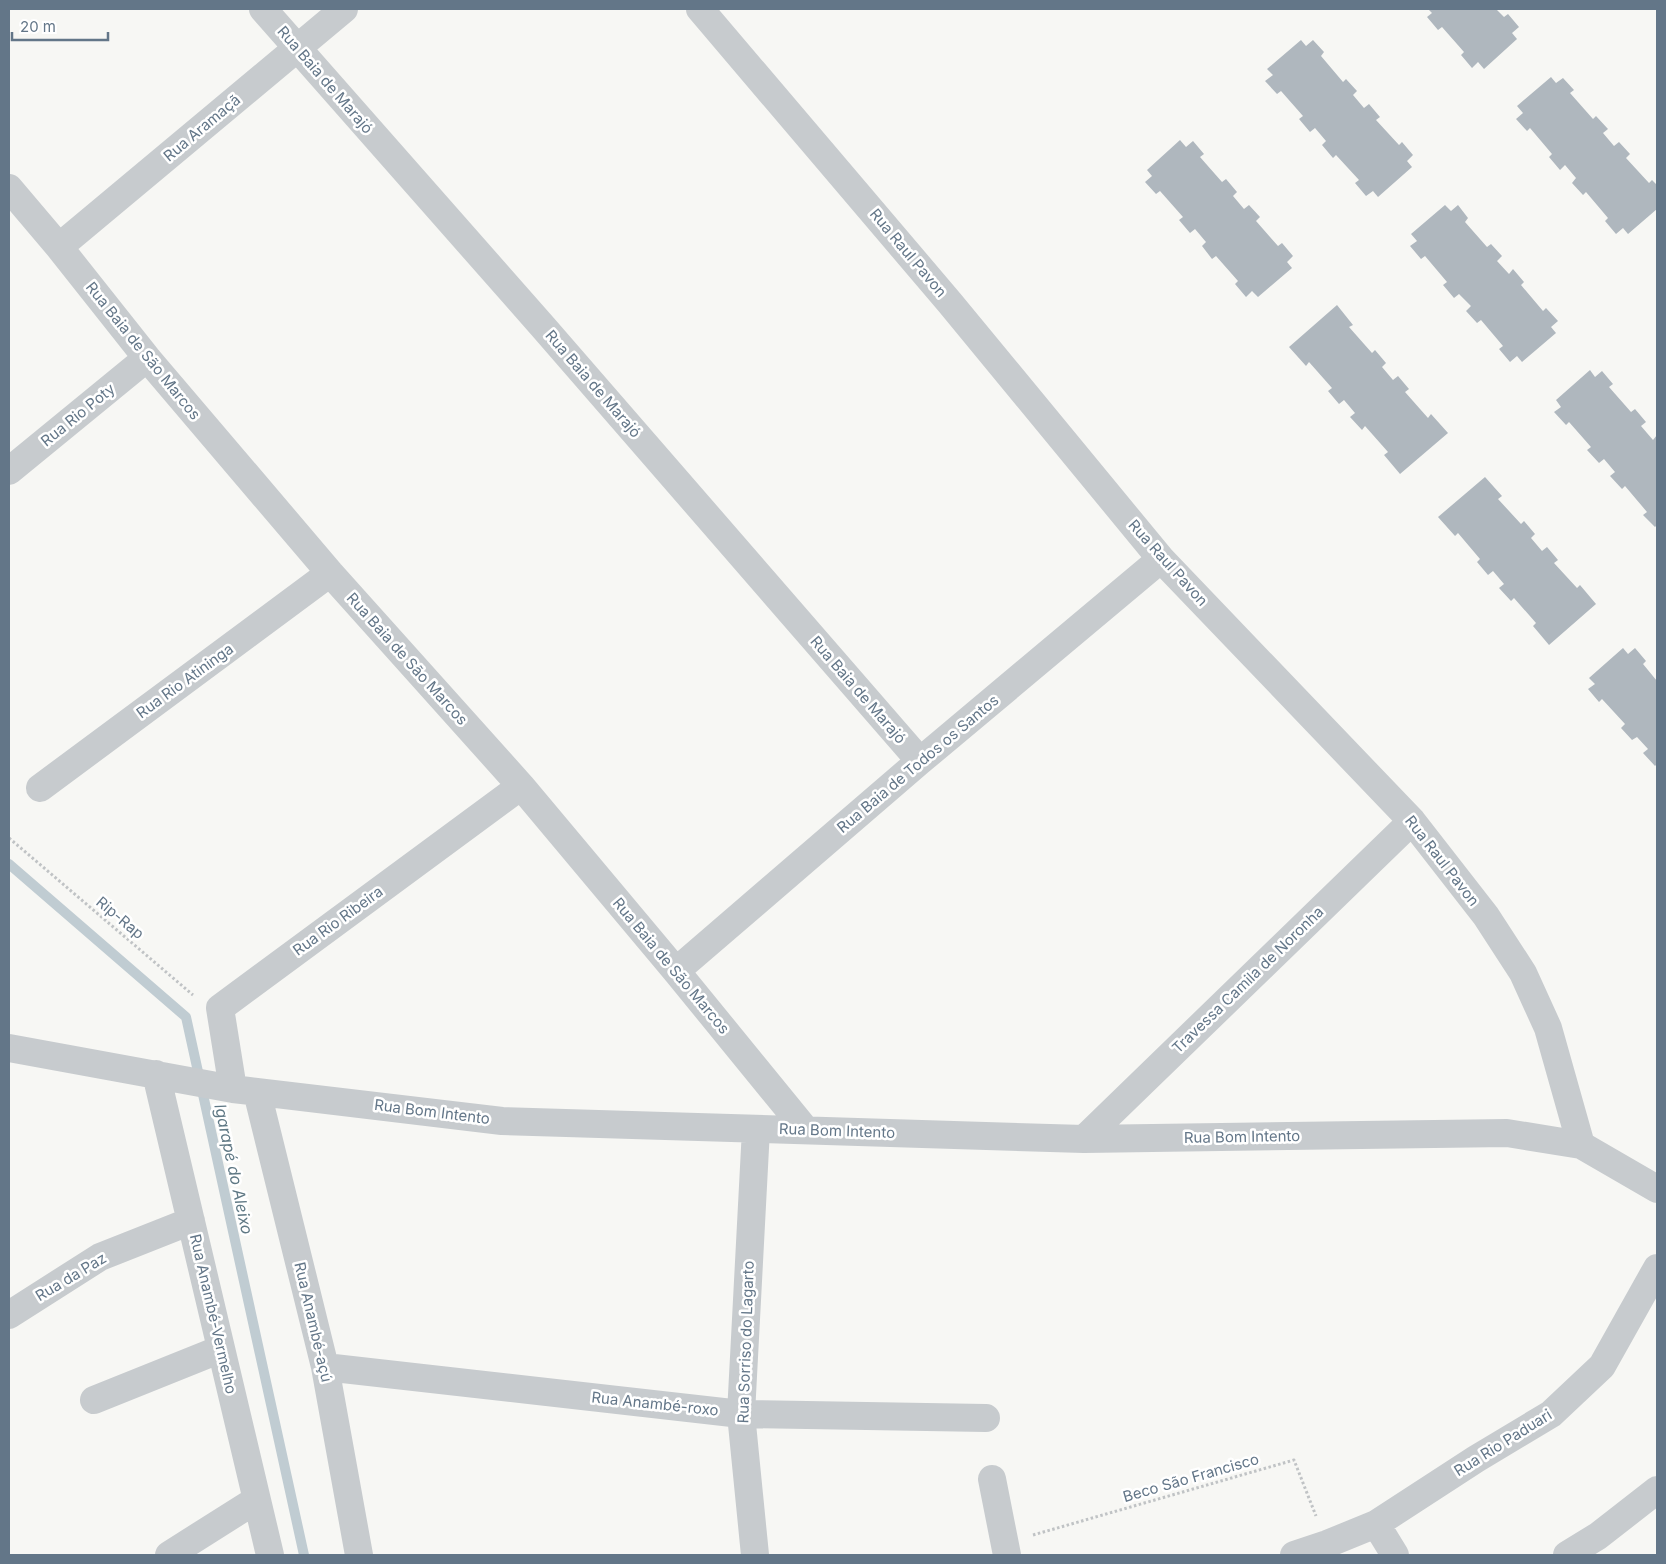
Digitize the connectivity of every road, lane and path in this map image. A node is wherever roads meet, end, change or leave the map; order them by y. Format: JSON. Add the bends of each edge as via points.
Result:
{"nodes":[{"id":1,"x":262,"y":9,"type":"edge"},
{"id":2,"x":344,"y":9,"type":"edge"},
{"id":3,"x":700,"y":9,"type":"edge"},
{"id":4,"x":298,"y":49,"type":"junction"},
{"id":5,"x":9,"y":188,"type":"edge"},
{"id":6,"x":59,"y":247,"type":"junction"},
{"id":7,"x":147,"y":358,"type":"junction"},
{"id":8,"x":9,"y":471,"type":"edge"},
{"id":9,"x":1161,"y":559,"type":"junction"},
{"id":10,"x":330,"y":573,"type":"junction"},
{"id":11,"x":920,"y":761,"type":"junction"},
{"id":12,"x":522,"y":786,"type":"junction"},
{"id":13,"x":40,"y":788,"type":"dead end"},
{"id":14,"x":1412,"y":821,"type":"junction"},
{"id":15,"x":9,"y":838,"type":"edge"},
{"id":16,"x":676,"y":971,"type":"junction"},
{"id":17,"x":220,"y":1008,"type":"junction"},
{"id":18,"x":9,"y":1048,"type":"edge"},
{"id":19,"x":161,"y":1075,"type":"junction"},
{"id":20,"x":236,"y":1089,"type":"junction"},
{"id":21,"x":756,"y":1129,"type":"junction"},
{"id":22,"x":805,"y":1129,"type":"junction"},
{"id":23,"x":1084,"y":1140,"type":"junction"},
{"id":24,"x":1581,"y":1145,"type":"junction"},
{"id":25,"x":1657,"y":1189,"type":"edge"},
{"id":26,"x":191,"y":1221,"type":"junction"},
{"id":27,"x":1657,"y":1268,"type":"edge"},
{"id":28,"x":9,"y":1315,"type":"edge"},
{"id":29,"x":221,"y":1349,"type":"junction"},
{"id":30,"x":325,"y":1367,"type":"junction"},
{"id":31,"x":94,"y":1400,"type":"dead end"},
{"id":32,"x":741,"y":1414,"type":"junction"},
{"id":33,"x":986,"y":1418,"type":"dead end"},
{"id":34,"x":992,"y":1479,"type":"dead end"},
{"id":35,"x":1657,"y":1490,"type":"edge"},
{"id":36,"x":256,"y":1500,"type":"junction"},
{"id":37,"x":1376,"y":1524,"type":"junction"},
{"id":38,"x":1327,"y":1544,"type":"junction"},
{"id":39,"x":1017,"y":1546,"type":"edge"},
{"id":40,"x":169,"y":1555,"type":"edge"},
{"id":41,"x":270,"y":1555,"type":"edge"},
{"id":42,"x":359,"y":1555,"type":"edge"},
{"id":43,"x":755,"y":1555,"type":"edge"},
{"id":44,"x":1294,"y":1555,"type":"edge"},
{"id":45,"x":1395,"y":1555,"type":"edge"},
{"id":46,"x":1567,"y":1555,"type":"edge"}],
"edges":[{"from":1,"to":4,"type":"street","name":"Rua Baia de Marajó"},
{"from":2,"to":4,"type":"street","name":"Rua Aramaçã"},
{"from":3,"to":9,"type":"street","name":"Rua Raul Pavon","via":[[950,303]]},
{"from":4,"to":6,"type":"street","name":"Rua Aramaçã"},
{"from":4,"to":11,"type":"street","name":"Rua Baia de Marajó"},
{"from":5,"to":6,"type":"street","name":"Rua Baia de São Marcos"},
{"from":6,"to":7,"type":"street","name":"Rua Baia de São Marcos"},
{"from":7,"to":8,"type":"street","name":"Rua Rio Poty"},
{"from":7,"to":10,"type":"street","name":"Rua Baia de São Marcos"},
{"from":9,"to":11,"type":"street","name":"Rua Baia de Todos os Santos"},
{"from":9,"to":14,"type":"street","name":"Rua Raul Pavon"},
{"from":10,"to":12,"type":"street","name":"Rua Baia de São Marcos"},
{"from":10,"to":13,"type":"street","name":"Rua Rio Atininga"},
{"from":11,"to":16,"type":"street","name":"Rua Baia de Todos os Santos"},
{"from":12,"to":16,"type":"street","name":"Rua Baia de São Marcos"},
{"from":12,"to":17,"type":"street","name":"Rua Rio Ribeira"},
{"from":14,"to":23,"type":"street","name":"Travessa Camila de Noronha"},
{"from":14,"to":24,"type":"street","name":"Rua Raul Pavon","via":[[1486,916],[1523,973],[1548,1028]]},
{"from":15,"to":17,"type":"path","name":"Rip-Rap","via":[[195,996]]},
{"from":16,"to":22,"type":"street","name":"Rua Baia de São Marcos"},
{"from":17,"to":20,"type":"street"},
{"from":18,"to":19,"type":"street","name":"Rua Bom Intento"},
{"from":19,"to":20,"type":"street","name":"Rua Bom Intento"},
{"from":19,"to":26,"type":"street","name":"Rua Anambé-Vermelho"},
{"from":20,"to":21,"type":"street","name":"Rua Bom Intento","via":[[502,1121]]},
{"from":20,"to":30,"type":"street","name":"Rua Anambé-açú"},
{"from":21,"to":22,"type":"street","name":"Rua Bom Intento"},
{"from":21,"to":32,"type":"street","name":"Rua Sorriso do Lagarto"},
{"from":22,"to":23,"type":"street","name":"Rua Bom Intento"},
{"from":23,"to":24,"type":"street","name":"Rua Bom Intento","via":[[1507,1133]]},
{"from":24,"to":25,"type":"street","name":"Rua Bom Intento"},
{"from":26,"to":28,"type":"street","name":"Rua da Paz","via":[[100,1257]]},
{"from":26,"to":29,"type":"street","name":"Rua Anambé-Vermelho"},
{"from":27,"to":37,"type":"street","name":"Rua Rio Paduari","via":[[1602,1366],[1551,1414]]},
{"from":29,"to":31,"type":"street"},
{"from":29,"to":36,"type":"street","name":"Rua Anambé-Vermelho"},
{"from":30,"to":32,"type":"street","name":"Rua Anambé-roxo"},
{"from":30,"to":42,"type":"street","name":"Rua Anambé-açú"},
{"from":32,"to":33,"type":"street","name":"Rua Anambé-roxo"},
{"from":32,"to":43,"type":"street","name":"Rua Sorriso do Lagarto"},
{"from":34,"to":39,"type":"street"},
{"from":35,"to":46,"type":"street","via":[[1598,1536]]},
{"from":36,"to":40,"type":"street"},
{"from":36,"to":41,"type":"street","name":"Rua Anambé-Vermelho"},
{"from":37,"to":38,"type":"street","name":"Rua Rio Paduari"},
{"from":37,"to":45,"type":"street"},
{"from":38,"to":39,"type":"path","name":"Beco São Francisco","via":[[1294,1460]]},
{"from":38,"to":44,"type":"street","name":"Rua Rio Paduari"}]}
